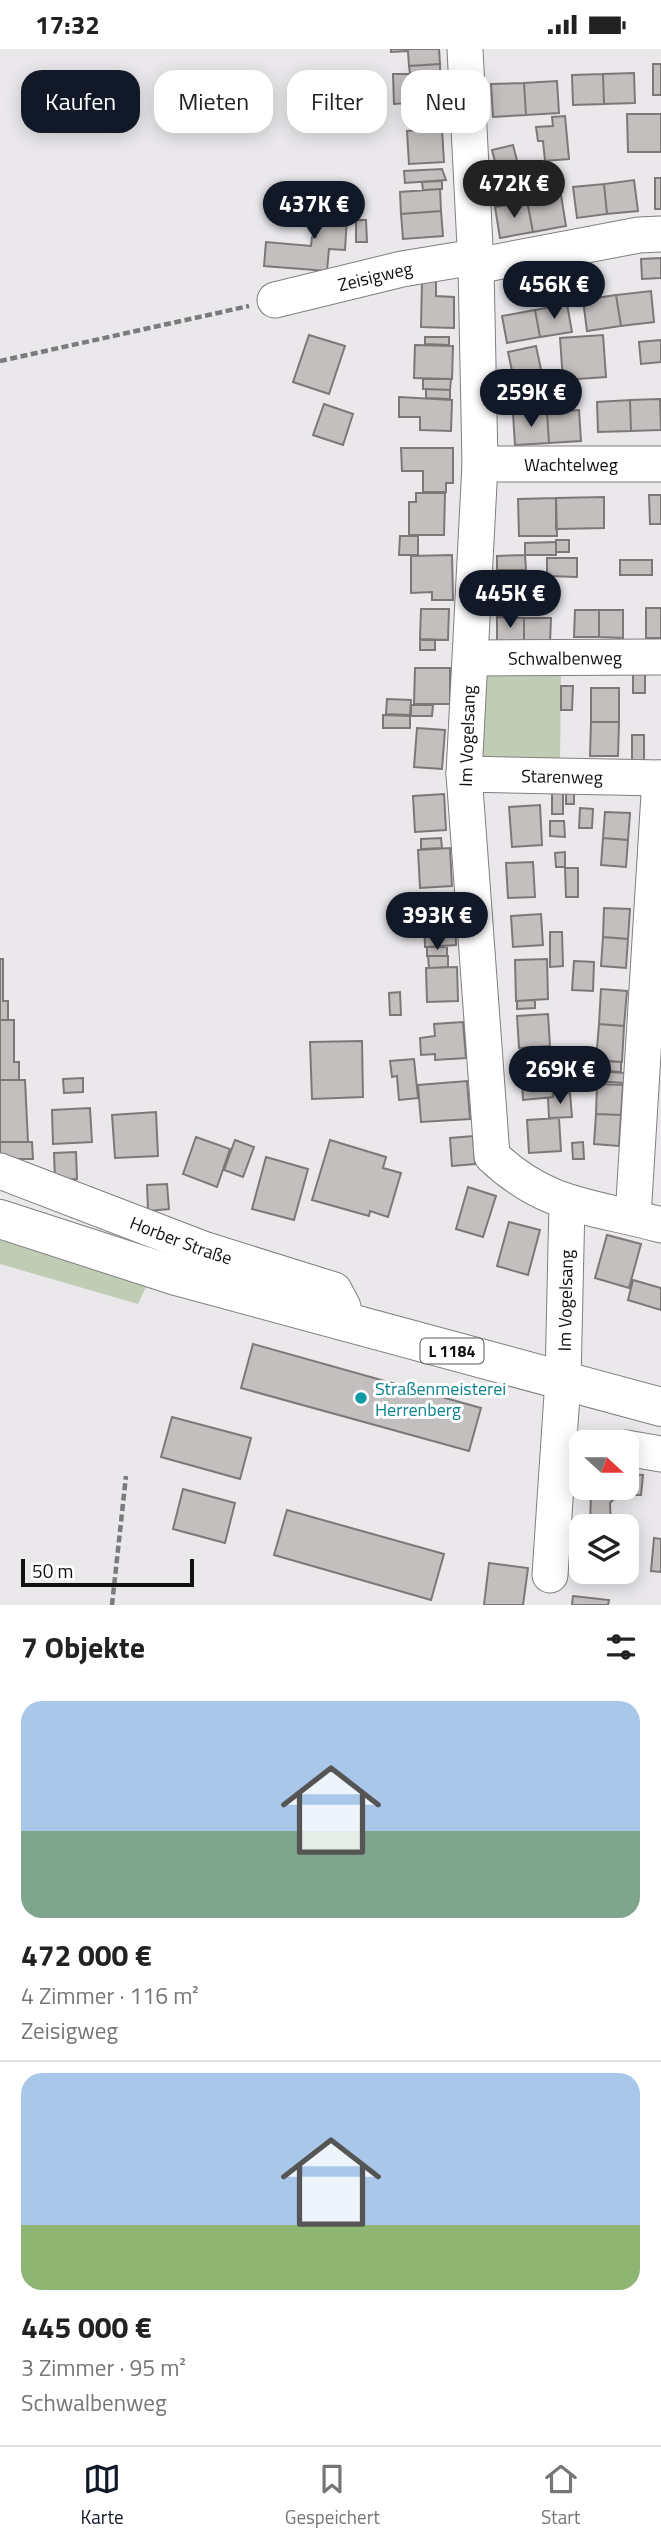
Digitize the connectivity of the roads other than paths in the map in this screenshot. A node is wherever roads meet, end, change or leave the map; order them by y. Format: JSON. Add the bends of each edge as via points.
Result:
{"nodes":[{"id":1,"x":465,"y":49,"type":"edge"},
{"id":2,"x":661,"y":234,"type":"edge"},
{"id":3,"x":475,"y":261,"type":"junction"},
{"id":4,"x":275,"y":300,"type":"road end"},
{"id":5,"x":480,"y":464,"type":"junction"},
{"id":6,"x":661,"y":464,"type":"edge"},
{"id":7,"x":661,"y":657,"type":"edge"},
{"id":8,"x":471,"y":658,"type":"junction"},
{"id":9,"x":464,"y":774,"type":"junction"},
{"id":10,"x":661,"y":778,"type":"edge"},
{"id":11,"x":0,"y":1171,"type":"edge"},
{"id":12,"x":567,"y":1203,"type":"junction"},
{"id":13,"x":0,"y":1219,"type":"edge"},
{"id":14,"x":647,"y":1221,"type":"edge"},
{"id":15,"x":341,"y":1322,"type":"junction"},
{"id":16,"x":563,"y":1380,"type":"junction"},
{"id":17,"x":661,"y":1407,"type":"edge"},
{"id":18,"x":570,"y":1430,"type":"edge"},
{"id":19,"x":639,"y":1450,"type":"edge"},
{"id":20,"x":661,"y":1454,"type":"edge"},
{"id":21,"x":569,"y":1458,"type":"edge"},
{"id":22,"x":550,"y":1575,"type":"dead end"}],
"edges":[{"from":1,"to":3,"type":"street","name":"Im Vogelsang"},
{"from":2,"to":3,"type":"street","name":"Zeisigweg"},
{"from":3,"to":4,"type":"street","name":"Zeisigweg","via":[[402,269]]},
{"from":3,"to":5,"type":"street","name":"Im Vogelsang"},
{"from":5,"to":6,"type":"street","name":"Wachtelweg"},
{"from":5,"to":8,"type":"street","name":"Im Vogelsang"},
{"from":7,"to":8,"type":"street","name":"Schwalbenweg"},
{"from":8,"to":9,"type":"street","name":"Im Vogelsang"},
{"from":9,"to":10,"type":"street","name":"Starenweg"},
{"from":9,"to":12,"type":"street","name":"Im Vogelsang","via":[[492,1156],[517,1180]]},
{"from":10,"to":14,"type":"street"},
{"from":11,"to":15,"type":"street","name":"Horber Straße","via":[[206,1250],[334,1290],[343,1307]]},
{"from":12,"to":14,"type":"street"},
{"from":12,"to":16,"type":"street","name":"Im Vogelsang"},
{"from":13,"to":15,"type":"main road","name":"Horber Straße","number":"L 1184","via":[[176,1276]]},
{"from":15,"to":16,"type":"main road","name":"Horber Straße","number":"L 1184"},
{"from":16,"to":17,"type":"main road","name":"Horber Straße","number":"L 1184"},
{"from":16,"to":18,"type":"street"},
{"from":19,"to":20,"type":"street"},
{"from":21,"to":22,"type":"street"}]}
